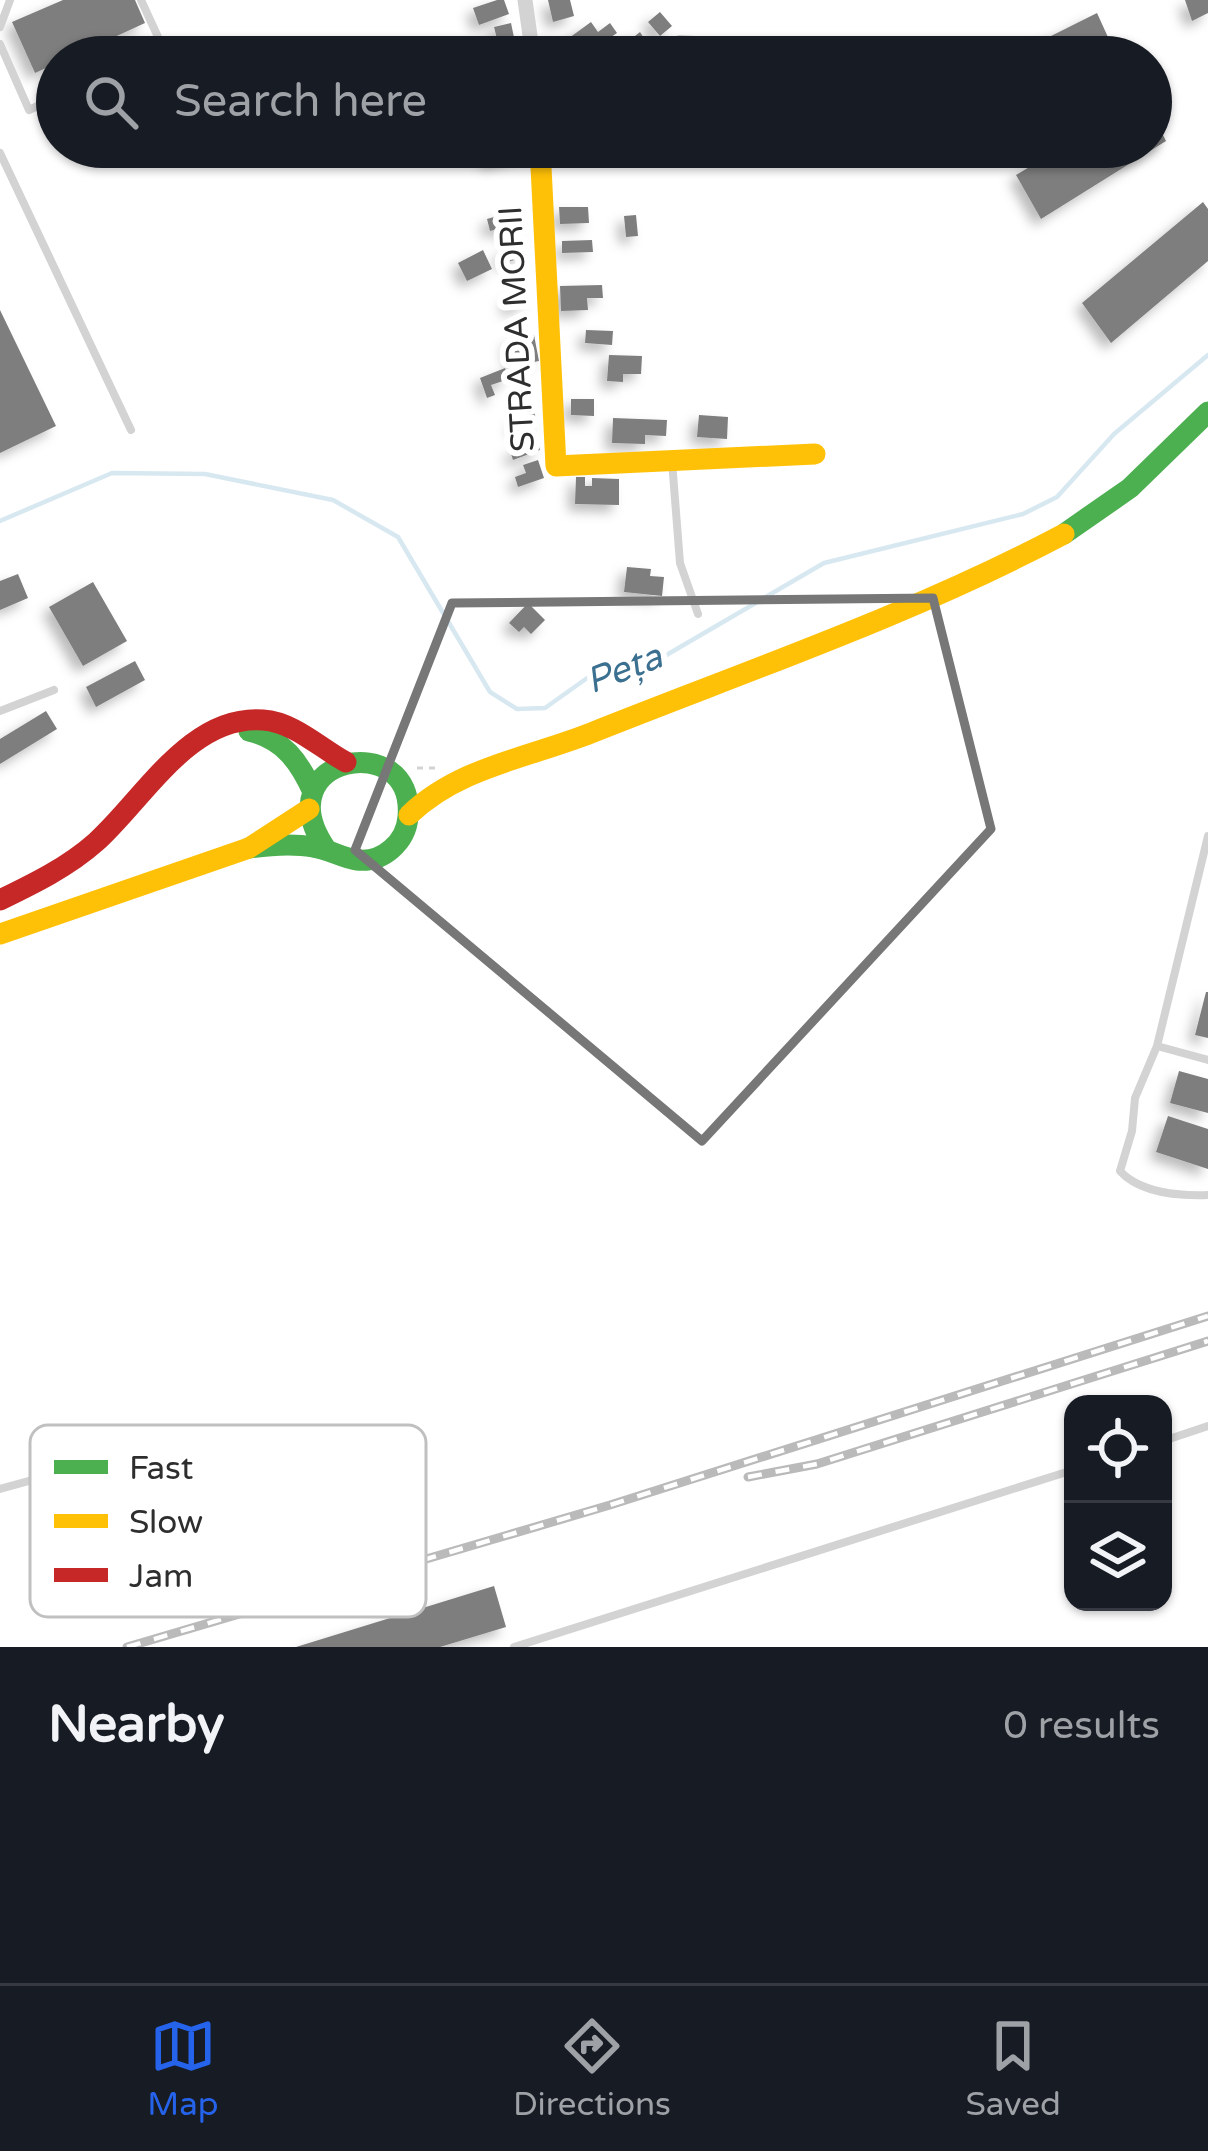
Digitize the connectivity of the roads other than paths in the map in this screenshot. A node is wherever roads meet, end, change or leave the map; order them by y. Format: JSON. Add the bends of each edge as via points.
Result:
{"nodes":[{"id":1,"x":10,"y":0,"type":"edge"},
{"id":2,"x":141,"y":0,"type":"edge"},
{"id":3,"x":525,"y":0,"type":"edge"},
{"id":4,"x":0,"y":28,"type":"edge"},
{"id":5,"x":158,"y":36,"type":"edge"},
{"id":6,"x":530,"y":36,"type":"edge"},
{"id":7,"x":0,"y":44,"type":"edge"},
{"id":8,"x":36,"y":107,"type":"edge"},
{"id":9,"x":0,"y":153,"type":"edge"},
{"id":10,"x":541,"y":168,"type":"edge"},
{"id":11,"x":1208,"y":412,"type":"edge"},
{"id":12,"x":131,"y":430,"type":"dead end"},
{"id":13,"x":814,"y":454,"type":"dead end"},
{"id":14,"x":672,"y":460,"type":"junction"},
{"id":15,"x":698,"y":614,"type":"dead end"},
{"id":16,"x":54,"y":690,"type":"dead end"},
{"id":17,"x":0,"y":711,"type":"edge"},
{"id":18,"x":209,"y":733,"type":"junction"},
{"id":19,"x":346,"y":762,"type":"junction"},
{"id":20,"x":452,"y":773,"type":"junction"},
{"id":21,"x":405,"y":774,"type":"junction"},
{"id":22,"x":311,"y":800,"type":"junction"},
{"id":23,"x":409,"y":815,"type":"junction"},
{"id":24,"x":1208,"y":836,"type":"edge"},
{"id":25,"x":249,"y":848,"type":"junction"},
{"id":26,"x":326,"y":849,"type":"junction"},
{"id":27,"x":0,"y":900,"type":"edge"},
{"id":28,"x":0,"y":934,"type":"edge"},
{"id":29,"x":1157,"y":1046,"type":"junction"},
{"id":30,"x":1208,"y":1060,"type":"edge"},
{"id":31,"x":1208,"y":1196,"type":"edge"},
{"id":32,"x":1208,"y":1426,"type":"edge"},
{"id":33,"x":1172,"y":1438,"type":"edge"},
{"id":34,"x":1064,"y":1473,"type":"edge"},
{"id":35,"x":30,"y":1481,"type":"edge"},
{"id":36,"x":0,"y":1489,"type":"edge"},
{"id":37,"x":514,"y":1647,"type":"edge"}],
"edges":[{"from":1,"to":4,"type":"lane"},
{"from":2,"to":5,"type":"lane"},
{"from":3,"to":6,"type":"street"},
{"from":7,"to":8,"type":"lane","via":[[28,110]]},
{"from":9,"to":12,"type":"lane"},
{"from":10,"to":14,"type":"main road","name":"STRADA MORII","via":[[556,466]]},
{"from":11,"to":20,"type":"main road","via":[[1130,488],[992,572],[572,741]]},
{"from":13,"to":14,"type":"main road","name":"STRADA MORII"},
{"from":14,"to":15,"type":"lane","via":[[680,563]]},
{"from":16,"to":17,"type":"lane"},
{"from":18,"to":19,"type":"main road","via":[[247,719],[278,723]]},
{"from":18,"to":22,"type":"main road","via":[[248,731],[275,740],[297,759]]},
{"from":18,"to":27,"type":"main road","via":[[95,843]]},
{"from":19,"to":21,"type":"main road"},
{"from":19,"to":22,"type":"main road","via":[[320,778]]},
{"from":20,"to":21,"type":"main road"},
{"from":20,"to":23,"type":"main road"},
{"from":21,"to":23,"type":"main road"},
{"from":22,"to":25,"type":"main road"},
{"from":22,"to":26,"type":"main road","via":[[311,827]]},
{"from":23,"to":26,"type":"main road","via":[[400,841],[375,859]]},
{"from":24,"to":29,"type":"lane"},
{"from":25,"to":26,"type":"main road"},
{"from":25,"to":28,"type":"main road"},
{"from":29,"to":30,"type":"lane"},
{"from":29,"to":31,"type":"lane","via":[[1135,1098],[1120,1171],[1152,1188]]},
{"from":32,"to":33,"type":"lane"},
{"from":34,"to":37,"type":"lane"},
{"from":35,"to":36,"type":"lane"}]}
